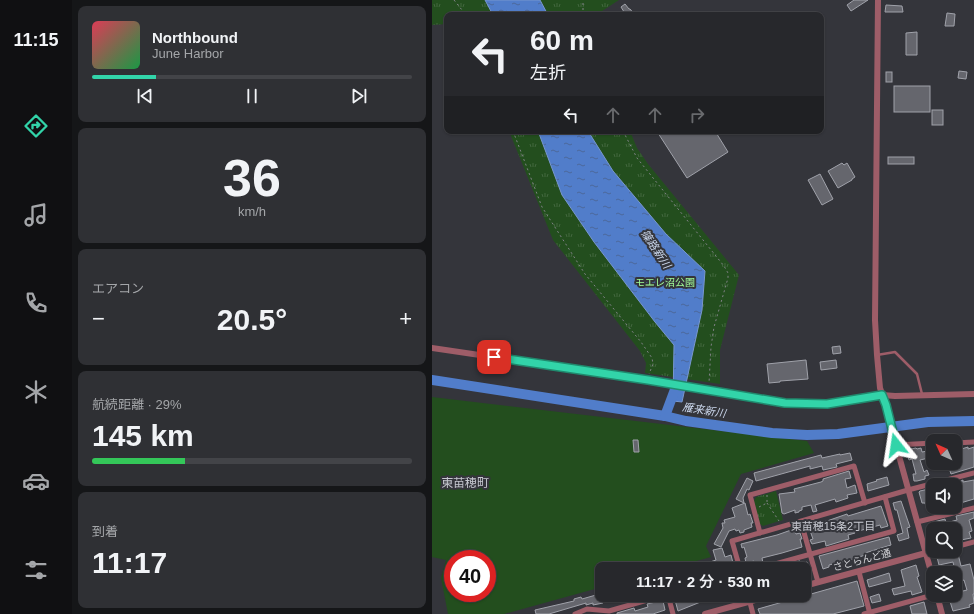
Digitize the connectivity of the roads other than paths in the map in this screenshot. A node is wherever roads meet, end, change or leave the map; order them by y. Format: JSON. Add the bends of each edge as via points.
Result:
{"nodes":[{"id":1,"x":878,"y":0,"type":"edge"},
{"id":2,"x":432,"y":348,"type":"edge"},
{"id":3,"x":876,"y":355,"type":"junction"},
{"id":4,"x":922,"y":394,"type":"junction"},
{"id":5,"x":974,"y":394,"type":"edge"},
{"id":6,"x":882,"y":395,"type":"junction"},
{"id":7,"x":962,"y":442,"type":"edge"},
{"id":8,"x":974,"y":442,"type":"edge"},
{"id":9,"x":926,"y":443,"type":"edge"},
{"id":10,"x":896,"y":445,"type":"junction"},
{"id":11,"x":974,"y":473,"type":"edge"},
{"id":12,"x":908,"y":490,"type":"junction"},
{"id":13,"x":885,"y":497,"type":"junction"},
{"id":14,"x":865,"y":503,"type":"junction"},
{"id":15,"x":974,"y":508,"type":"edge"},
{"id":16,"x":800,"y":522,"type":"junction"},
{"id":17,"x":917,"y":522,"type":"junction"},
{"id":18,"x":760,"y":533,"type":"junction"},
{"id":19,"x":974,"y":542,"type":"edge"},
{"id":20,"x":962,"y":545,"type":"edge"},
{"id":21,"x":926,"y":553,"type":"joint"},
{"id":22,"x":810,"y":555,"type":"junction"},
{"id":23,"x":738,"y":562,"type":"edge"},
{"id":24,"x":784,"y":562,"type":"edge"},
{"id":25,"x":859,"y":572,"type":"junction"},
{"id":26,"x":818,"y":582,"type":"junction"},
{"id":27,"x":811,"y":584,"type":"edge"},
{"id":28,"x":926,"y":597,"type":"edge"},
{"id":29,"x":641,"y":602,"type":"edge"},
{"id":30,"x":669,"y":602,"type":"edge"},
{"id":31,"x":739,"y":602,"type":"edge"},
{"id":32,"x":750,"y":602,"type":"edge"},
{"id":33,"x":939,"y":602,"type":"edge"},
{"id":34,"x":712,"y":613,"type":"edge"},
{"id":35,"x":870,"y":613,"type":"edge"},
{"id":36,"x":575,"y":614,"type":"edge"},
{"id":37,"x":673,"y":614,"type":"edge"},
{"id":38,"x":705,"y":614,"type":"edge"},
{"id":39,"x":753,"y":614,"type":"edge"},
{"id":40,"x":864,"y":614,"type":"edge"},
{"id":41,"x":942,"y":614,"type":"edge"}],
"edges":[{"from":1,"to":3,"type":"street"},
{"from":2,"to":6,"type":"street","via":[[785,403],[827,404]]},
{"from":3,"to":4,"type":"lane","via":[[895,352],[917,374]]},
{"from":3,"to":6,"type":"street"},
{"from":4,"to":5,"type":"street"},
{"from":4,"to":6,"type":"street"},
{"from":6,"to":10,"type":"street"},
{"from":7,"to":8,"type":"street"},
{"from":9,"to":10,"type":"street"},
{"from":10,"to":12,"type":"street"},
{"from":11,"to":12,"type":"street"},
{"from":12,"to":13,"type":"street"},
{"from":12,"to":17,"type":"street"},
{"from":13,"to":14,"type":"street"},
{"from":13,"to":22,"type":"street","via":[[894,531]]},
{"from":14,"to":16,"type":"street"},
{"from":14,"to":18,"type":"street","via":[[854,466],[772,489],[750,496]]},
{"from":15,"to":17,"type":"street"},
{"from":16,"to":18,"type":"street"},
{"from":16,"to":22,"type":"street"},
{"from":17,"to":21,"type":"street"},
{"from":18,"to":23,"type":"street","via":[[732,541]]},
{"from":19,"to":20,"type":"street"},
{"from":21,"to":25,"type":"street","name":"さとらんど通"},
{"from":22,"to":24,"type":"street"},
{"from":22,"to":26,"type":"street"},
{"from":25,"to":26,"type":"street","name":"さとらんど通"},
{"from":25,"to":35,"type":"street"},
{"from":26,"to":27,"type":"street","name":"さとらんど通"},
{"from":28,"to":35,"type":"street"},
{"from":29,"to":36,"type":"street","via":[[609,611],[587,609]]},
{"from":30,"to":37,"type":"street"},
{"from":31,"to":34,"type":"street"},
{"from":32,"to":39,"type":"street"},
{"from":33,"to":41,"type":"street"},
{"from":34,"to":38,"type":"street"},
{"from":35,"to":40,"type":"street"}]}
